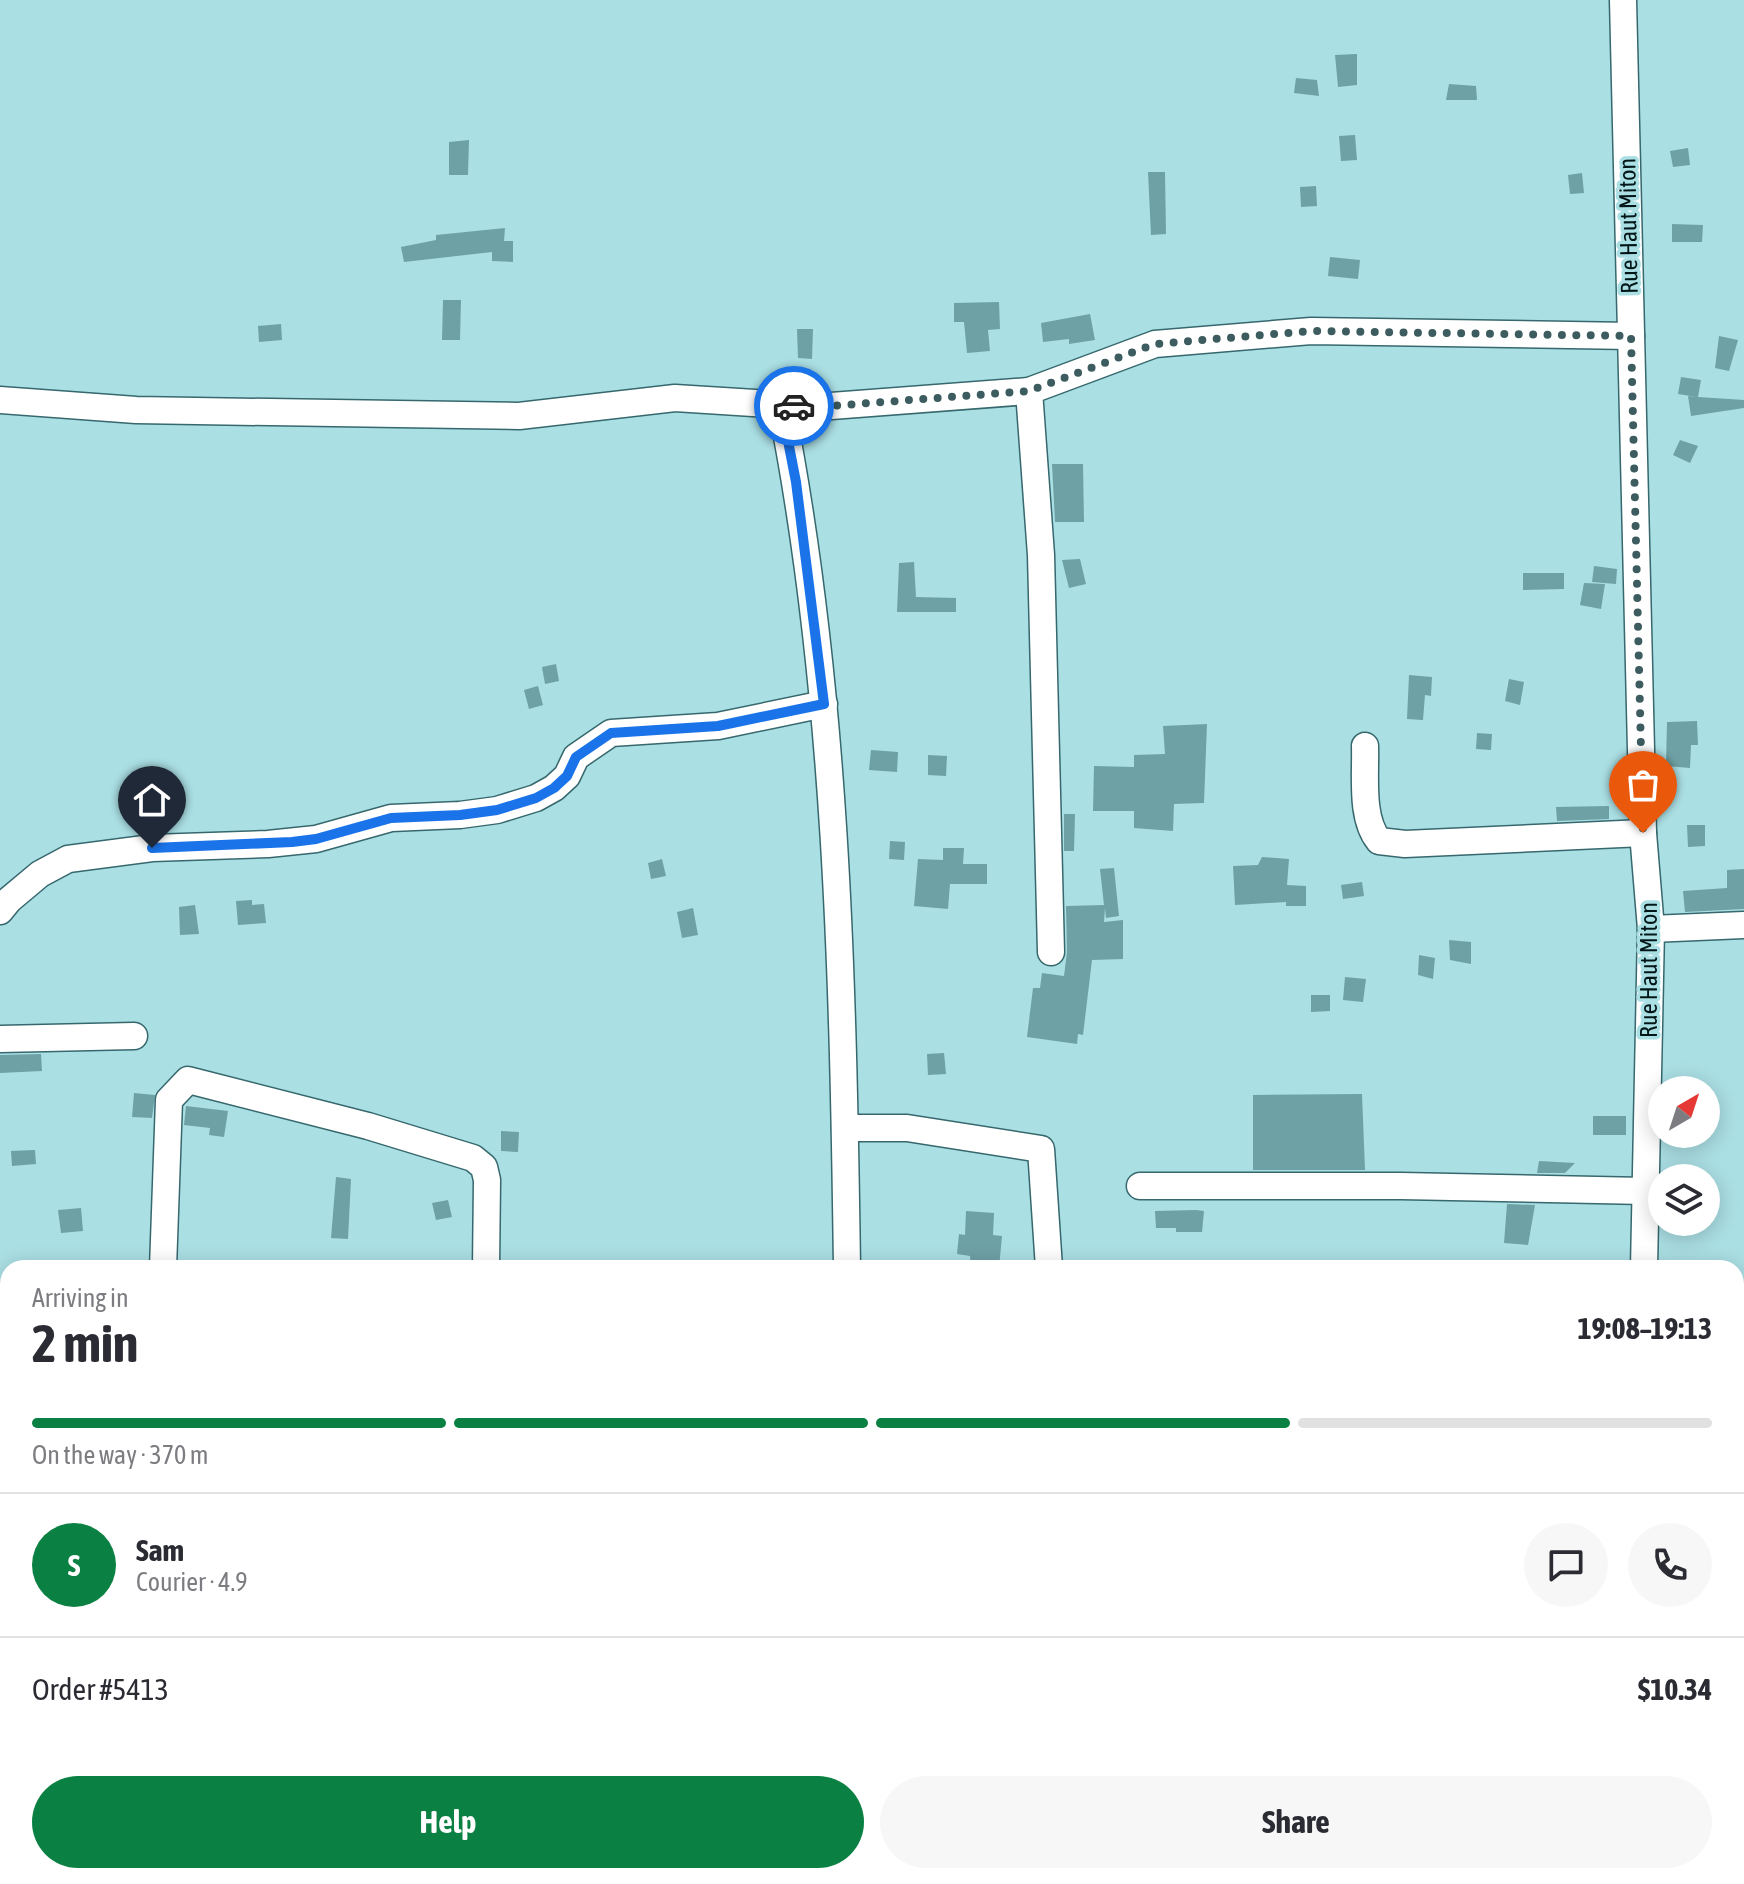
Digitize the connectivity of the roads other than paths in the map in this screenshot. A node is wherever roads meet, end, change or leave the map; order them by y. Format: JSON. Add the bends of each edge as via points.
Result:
{"nodes":[{"id":1,"x":1623,"y":0,"type":"edge"},
{"id":2,"x":1631,"y":336,"type":"junction"},
{"id":3,"x":1029,"y":391,"type":"junction"},
{"id":4,"x":0,"y":400,"type":"edge"},
{"id":5,"x":781,"y":405,"type":"junction"},
{"id":6,"x":824,"y":704,"type":"junction"},
{"id":7,"x":1365,"y":746,"type":"dead end"},
{"id":8,"x":1643,"y":833,"type":"junction"},
{"id":9,"x":0,"y":911,"type":"edge"},
{"id":10,"x":1744,"y":925,"type":"edge"},
{"id":11,"x":1651,"y":929,"type":"junction"},
{"id":12,"x":1051,"y":952,"type":"dead end"},
{"id":13,"x":134,"y":1036,"type":"dead end"},
{"id":14,"x":0,"y":1039,"type":"edge"},
{"id":15,"x":845,"y":1128,"type":"junction"},
{"id":16,"x":1140,"y":1186,"type":"dead end"},
{"id":17,"x":1645,"y":1191,"type":"junction"},
{"id":18,"x":163,"y":1260,"type":"edge"},
{"id":19,"x":486,"y":1260,"type":"edge"},
{"id":20,"x":847,"y":1260,"type":"edge"},
{"id":21,"x":1049,"y":1260,"type":"edge"},
{"id":22,"x":1644,"y":1260,"type":"edge"}],
"edges":[{"from":1,"to":2,"type":"street","name":"Rue Haut Miton"},
{"from":2,"to":3,"type":"street","via":[[1311,331],[1155,344]]},
{"from":2,"to":8,"type":"street","name":"Rue Haut Miton"},
{"from":3,"to":5,"type":"street","via":[[818,407]]},
{"from":3,"to":12,"type":"street","via":[[1041,555]]},
{"from":4,"to":5,"type":"street","via":[[136,410],[519,416],[675,398]]},
{"from":5,"to":6,"type":"street"},
{"from":6,"to":9,"type":"street","via":[[718,726],[611,733],[576,757],[554,788],[497,810],[391,818],[292,842],[152,848],[68,859],[40,874]]},
{"from":6,"to":15,"type":"street"},
{"from":7,"to":8,"type":"street","via":[[1368,819],[1379,841]]},
{"from":8,"to":11,"type":"street","name":"Rue Haut Miton"},
{"from":10,"to":11,"type":"street"},
{"from":11,"to":17,"type":"street","name":"Rue Haut Miton"},
{"from":13,"to":14,"type":"street"},
{"from":15,"to":20,"type":"street"},
{"from":15,"to":21,"type":"street","via":[[907,1128],[1037,1147],[1042,1152]]},
{"from":16,"to":17,"type":"street"},
{"from":17,"to":22,"type":"street","name":"Rue Haut Miton"},
{"from":18,"to":19,"type":"street","via":[[169,1100],[188,1080],[473,1158],[484,1167],[487,1180]]}]}
